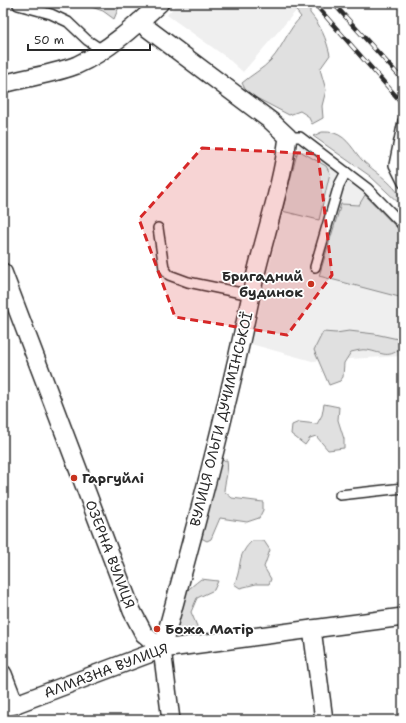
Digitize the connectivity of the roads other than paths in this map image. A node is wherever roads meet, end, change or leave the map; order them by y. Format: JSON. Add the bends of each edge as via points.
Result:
{"nodes":[{"id":1,"x":160,"y":3,"type":"edge"},
{"id":2,"x":18,"y":5,"type":"dead end"},
{"id":3,"x":139,"y":22,"type":"junction"},
{"id":4,"x":102,"y":50,"type":"junction"},
{"id":5,"x":3,"y":84,"type":"edge"},
{"id":6,"x":403,"y":121,"type":"edge"},
{"id":7,"x":288,"y":137,"type":"junction"},
{"id":8,"x":346,"y":172,"type":"junction"},
{"id":9,"x":403,"y":183,"type":"edge"},
{"id":10,"x":403,"y":225,"type":"edge"},
{"id":11,"x":158,"y":228,"type":"dead end"},
{"id":12,"x":315,"y":267,"type":"dead end"},
{"id":13,"x":3,"y":272,"type":"edge"},
{"id":14,"x":251,"y":294,"type":"junction"},
{"id":15,"x":403,"y":488,"type":"edge"},
{"id":16,"x":340,"y":495,"type":"dead end"},
{"id":17,"x":403,"y":616,"type":"edge"},
{"id":18,"x":312,"y":629,"type":"junction"},
{"id":19,"x":162,"y":650,"type":"junction"},
{"id":20,"x":3,"y":674,"type":"edge"},
{"id":21,"x":9,"y":707,"type":"edge"},
{"id":22,"x":171,"y":720,"type":"edge"},
{"id":23,"x":324,"y":720,"type":"edge"}],
"edges":[{"from":1,"to":3,"type":"street"},
{"from":2,"to":4,"type":"lane","via":[[68,22]]},
{"from":3,"to":4,"type":"street"},
{"from":3,"to":7,"type":"street","via":[[271,121]]},
{"from":4,"to":5,"type":"street","via":[[75,66]]},
{"from":6,"to":9,"type":"lane","via":[[394,165]]},
{"from":7,"to":8,"type":"lane","via":[[300,137]]},
{"from":7,"to":14,"type":"street","name":"ВУЛИЦЯ ОЛЬГИ ДУЧИМІНСЬКОЇ","via":[[284,164]]},
{"from":8,"to":10,"type":"lane","via":[[367,188]]},
{"from":8,"to":12,"type":"lane","via":[[339,185]]},
{"from":11,"to":14,"type":"lane","via":[[164,268],[169,275],[188,282]]},
{"from":13,"to":19,"type":"street","name":"ОЗЕРНА ВУЛИЦЯ","via":[[132,611],[144,634]]},
{"from":14,"to":19,"type":"street","name":"ВУЛИЦЯ ОЛЬГИ ДУЧИМІНСЬКОЇ","via":[[210,474]]},
{"from":15,"to":16,"type":"lane"},
{"from":17,"to":18,"type":"street","name":"АЛМАЗНА ВУЛИЦЯ"},
{"from":18,"to":19,"type":"street","name":"АЛМАЗНА ВУЛИЦЯ"},
{"from":18,"to":23,"type":"street"},
{"from":19,"to":21,"type":"street","name":"АЛМАЗНА ВУЛИЦЯ"},
{"from":19,"to":22,"type":"street"},
{"from":20,"to":21,"type":"street"}]}
